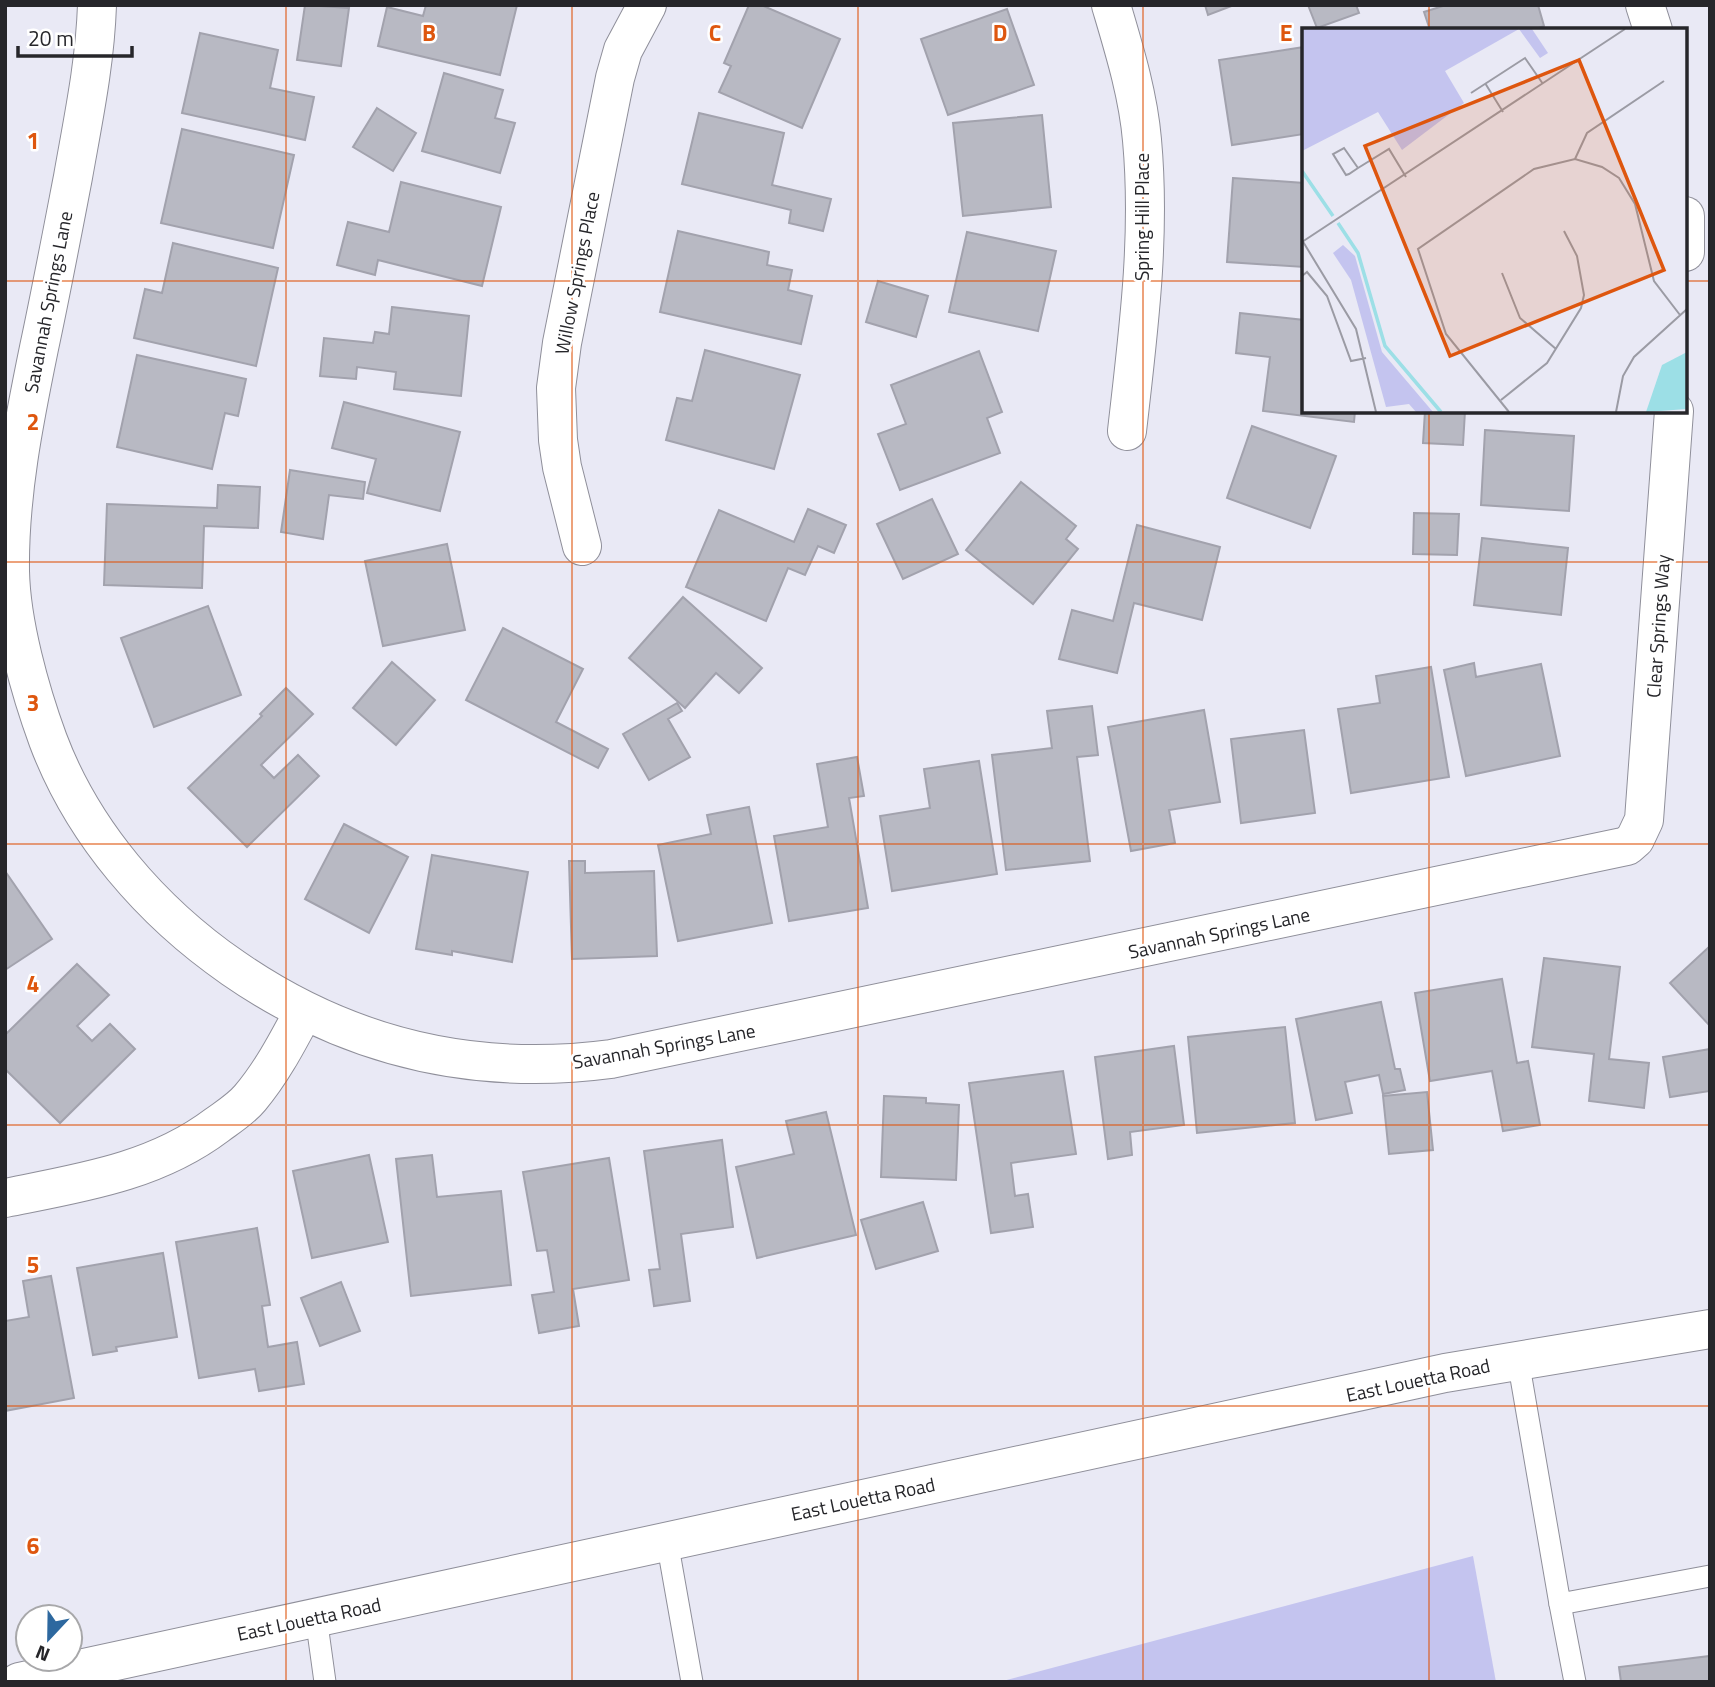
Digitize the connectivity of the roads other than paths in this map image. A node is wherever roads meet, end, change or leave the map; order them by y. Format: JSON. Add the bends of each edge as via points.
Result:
{"nodes":[{"id":1,"x":97,"y":5,"type":"edge"},
{"id":2,"x":647,"y":5,"type":"edge"},
{"id":3,"x":1111,"y":5,"type":"edge"},
{"id":4,"x":1645,"y":5,"type":"edge"},
{"id":5,"x":1652,"y":28,"type":"edge"},
{"id":6,"x":1674,"y":413,"type":"edge"},
{"id":7,"x":1127,"y":431,"type":"dead end"},
{"id":8,"x":582,"y":546,"type":"dead end"},
{"id":9,"x":1635,"y":839,"type":"joint"},
{"id":10,"x":303,"y":1011,"type":"junction"},
{"id":11,"x":5,"y":1198,"type":"edge"},
{"id":12,"x":1710,"y":1329,"type":"edge"},
{"id":13,"x":1518,"y":1360,"type":"junction"},
{"id":14,"x":667,"y":1541,"type":"junction"},
{"id":15,"x":1710,"y":1576,"type":"edge"},
{"id":16,"x":1560,"y":1604,"type":"junction"},
{"id":17,"x":316,"y":1617,"type":"junction"},
{"id":18,"x":19,"y":1682,"type":"edge"},
{"id":19,"x":325,"y":1682,"type":"edge"},
{"id":20,"x":692,"y":1682,"type":"edge"},
{"id":21,"x":1575,"y":1682,"type":"edge"}],
"edges":[{"from":1,"to":10,"type":"street","name":"Savannah Springs Lane","via":[[91,77],[14,493],[10,573],[15,618],[40,718],[69,788],[92,826],[120,864],[172,919],[211,953]]},
{"from":2,"to":8,"type":"street","name":"Willow Springs Place","via":[[623,50],[615,78],[556,388],[560,458]]},
{"from":3,"to":7,"type":"street","name":"Spring Hill Place","via":[[1142,137],[1147,223]]},
{"from":4,"to":5,"type":"street"},
{"from":6,"to":9,"type":"street","name":"Clear Springs Way","via":[[1644,820]]},
{"from":9,"to":10,"type":"street","name":"Savannah Springs Lane","via":[[1607,851],[647,1053],[579,1063],[514,1064],[439,1057],[374,1040]]},
{"from":10,"to":11,"type":"street","via":[[249,1100],[193,1142],[124,1171]]},
{"from":12,"to":13,"type":"street","name":"East Louetta Road"},
{"from":13,"to":14,"type":"street","name":"East Louetta Road"},
{"from":13,"to":16,"type":"lane"},
{"from":14,"to":17,"type":"street","name":"East Louetta Road"},
{"from":14,"to":20,"type":"lane"},
{"from":15,"to":16,"type":"lane"},
{"from":16,"to":21,"type":"lane"},
{"from":17,"to":18,"type":"street","name":"East Louetta Road"},
{"from":17,"to":19,"type":"lane"}]}
